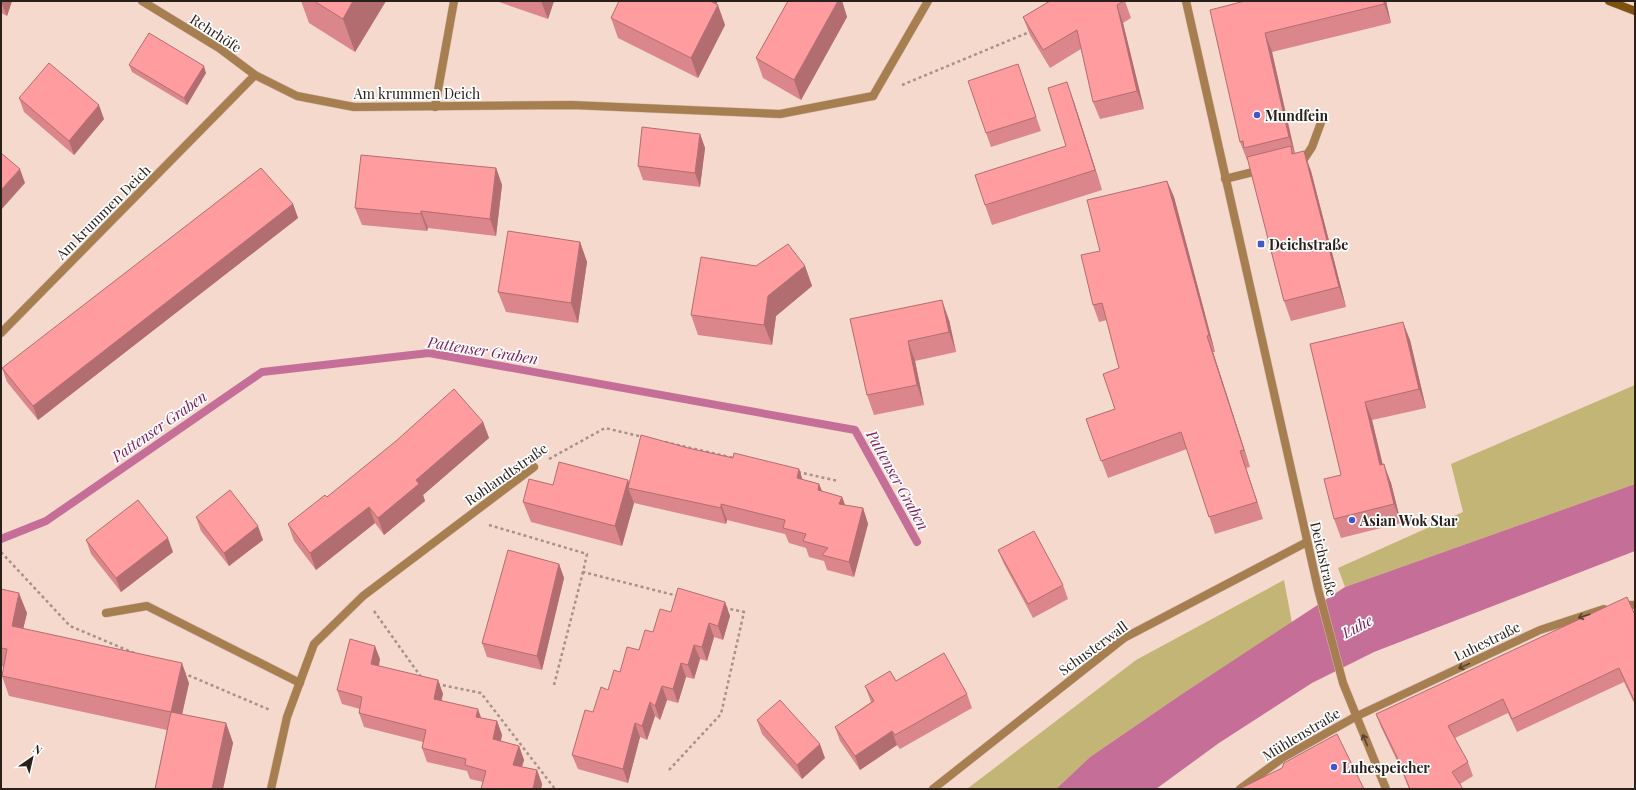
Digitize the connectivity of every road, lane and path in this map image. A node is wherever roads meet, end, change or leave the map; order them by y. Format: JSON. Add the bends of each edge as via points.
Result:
{"nodes":[{"id":1,"x":142,"y":1,"type":"edge"},
{"id":2,"x":454,"y":1,"type":"edge"},
{"id":3,"x":928,"y":1,"type":"edge"},
{"id":4,"x":1186,"y":1,"type":"edge"},
{"id":5,"x":1609,"y":1,"type":"edge"},
{"id":6,"x":1635,"y":11,"type":"edge"},
{"id":7,"x":1032,"y":28,"type":"edge"},
{"id":8,"x":255,"y":75,"type":"junction"},
{"id":9,"x":873,"y":96,"type":"junction"},
{"id":10,"x":435,"y":107,"type":"junction"},
{"id":11,"x":1323,"y":117,"type":"dead end"},
{"id":12,"x":1290,"y":162,"type":"edge"},
{"id":13,"x":1268,"y":168,"type":"edge"},
{"id":14,"x":1225,"y":179,"type":"junction"},
{"id":15,"x":1,"y":333,"type":"edge"},
{"id":16,"x":651,"y":439,"type":"edge"},
{"id":17,"x":659,"y":440,"type":"edge"},
{"id":18,"x":737,"y":458,"type":"edge"},
{"id":19,"x":534,"y":467,"type":"joint"},
{"id":20,"x":791,"y":471,"type":"edge"},
{"id":21,"x":838,"y":481,"type":"dead end"},
{"id":22,"x":465,"y":518,"type":"junction"},
{"id":23,"x":1307,"y":542,"type":"junction"},
{"id":24,"x":1,"y":552,"type":"edge"},
{"id":25,"x":583,"y":572,"type":"junction"},
{"id":26,"x":363,"y":596,"type":"junction"},
{"id":27,"x":683,"y":597,"type":"edge"},
{"id":28,"x":1635,"y":605,"type":"edge"},
{"id":29,"x":721,"y":606,"type":"edge"},
{"id":30,"x":106,"y":613,"type":"dead end"},
{"id":31,"x":135,"y":653,"type":"edge"},
{"id":32,"x":178,"y":672,"type":"edge"},
{"id":33,"x":424,"y":681,"type":"edge"},
{"id":34,"x":300,"y":683,"type":"junction"},
{"id":35,"x":431,"y":683,"type":"edge"},
{"id":36,"x":554,"y":685,"type":"dead end"},
{"id":37,"x":287,"y":717,"type":"junction"},
{"id":38,"x":1355,"y":717,"type":"junction"},
{"id":39,"x":669,"y":770,"type":"dead end"},
{"id":40,"x":271,"y":789,"type":"edge"},
{"id":41,"x":555,"y":789,"type":"edge"},
{"id":42,"x":933,"y":789,"type":"edge"},
{"id":43,"x":1240,"y":789,"type":"edge"},
{"id":44,"x":1386,"y":789,"type":"edge"}],
"edges":[{"from":1,"to":8,"type":"street","name":"Rehrhöfe","via":[[219,48]]},
{"from":2,"to":10,"type":"street"},
{"from":3,"to":9,"type":"street"},
{"from":4,"to":14,"type":"street","name":"Deichstraße"},
{"from":5,"to":6,"type":"main road"},
{"from":7,"to":9,"type":"path","via":[[1027,33]]},
{"from":8,"to":10,"type":"street","name":"Am krummen Deich","via":[[297,96],[354,107]]},
{"from":8,"to":15,"type":"street","name":"Am krummen Deich"},
{"from":9,"to":10,"type":"street","name":"Am krummen Deich","via":[[780,114],[572,105]]},
{"from":11,"to":12,"type":"street","via":[[1312,147],[1304,159]]},
{"from":13,"to":14,"type":"street"},
{"from":14,"to":23,"type":"street","name":"Deichstraße"},
{"from":16,"to":19,"type":"path","name":"Rohlandtstraße","via":[[605,428]]},
{"from":17,"to":18,"type":"path"},
{"from":19,"to":22,"type":"street","name":"Rohlandtstraße"},
{"from":20,"to":21,"type":"path"},
{"from":22,"to":25,"type":"path","name":"Rohlandtstraße","via":[[587,554]]},
{"from":22,"to":26,"type":"street","name":"Rohlandtstraße"},
{"from":23,"to":38,"type":"street","name":"Deichstraße","via":[[1343,683]]},
{"from":23,"to":42,"type":"street","name":"Schusterwall","via":[[1124,638]]},
{"from":24,"to":31,"type":"path","via":[[70,626]]},
{"from":25,"to":27,"type":"path"},
{"from":25,"to":36,"type":"path","name":"Rohlandtstraße"},
{"from":26,"to":33,"type":"path"},
{"from":26,"to":34,"type":"street","name":"Rohlandtstraße","via":[[314,644]]},
{"from":28,"to":38,"type":"street","name":"Luhestraße","one_way":true,"via":[[1614,606],[1540,630]]},
{"from":29,"to":39,"type":"path","via":[[744,612],[721,714]]},
{"from":30,"to":34,"type":"street","via":[[147,606]]},
{"from":32,"to":37,"type":"path"},
{"from":34,"to":37,"type":"street","name":"Rohlandtstraße"},
{"from":35,"to":41,"type":"path","via":[[481,693]]},
{"from":37,"to":40,"type":"street","name":"Rohlandtstraße"},
{"from":38,"to":43,"type":"street","name":"Mühlenstraße","via":[[1284,757]]},
{"from":44,"to":38,"type":"street","name":"Deichstraße","one_way":true}]}
